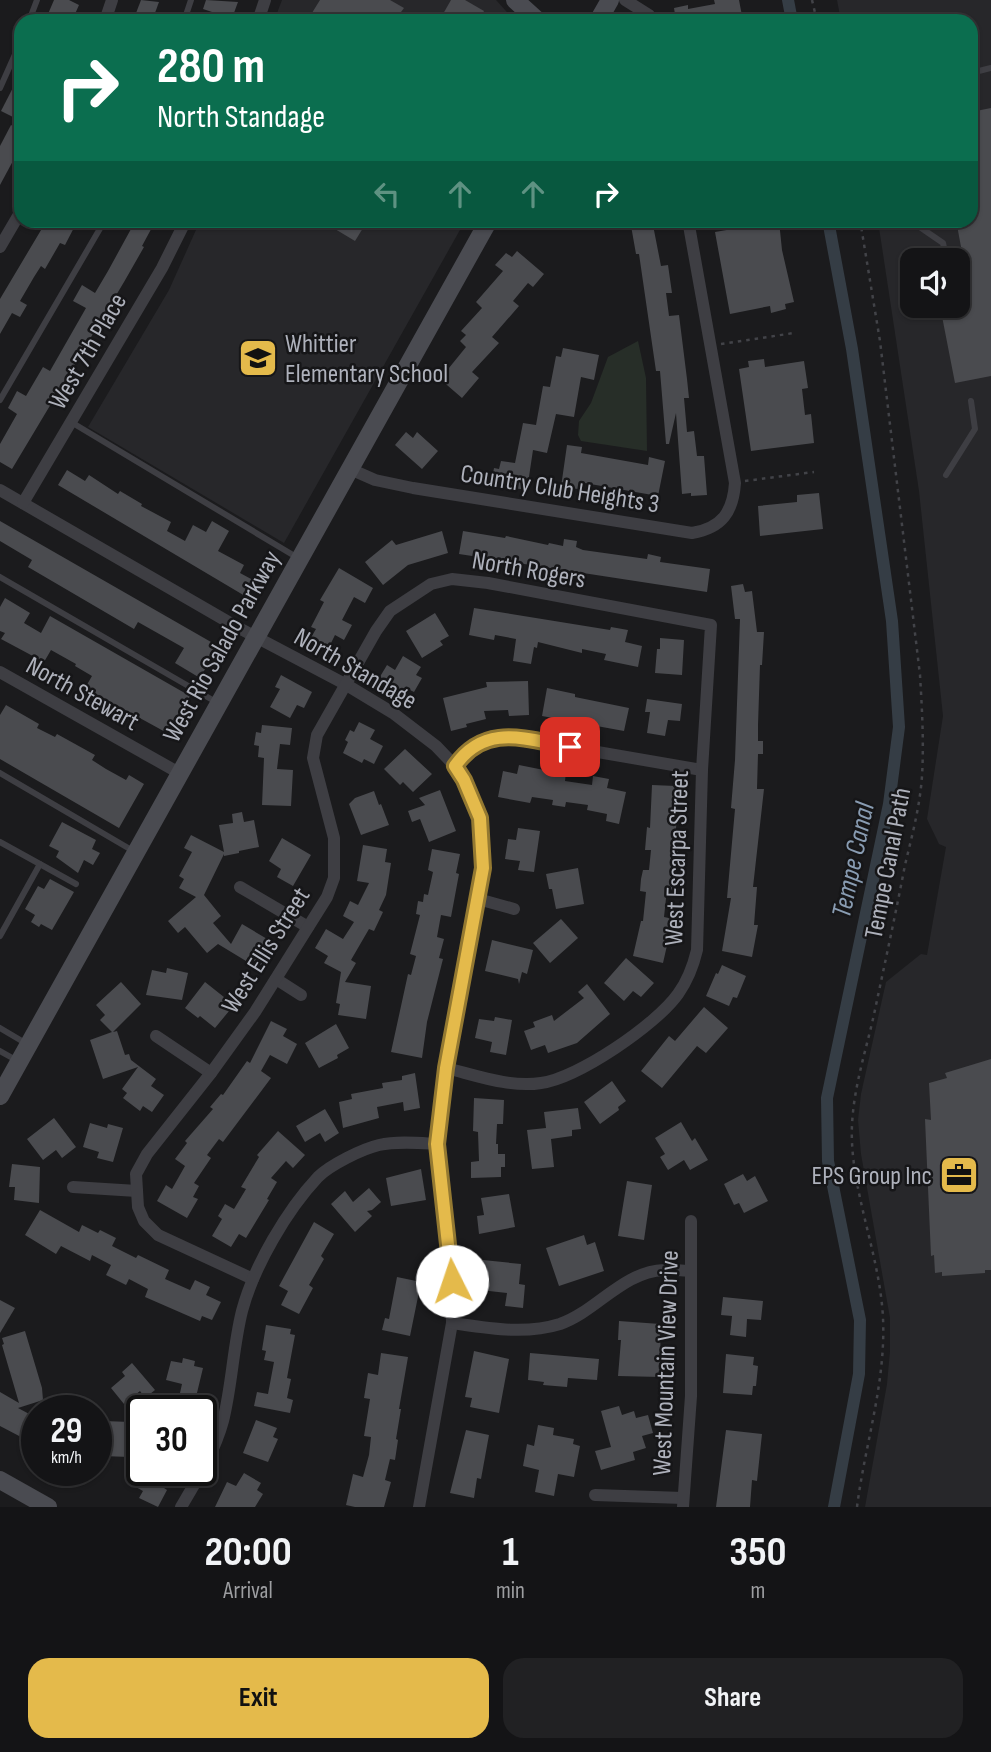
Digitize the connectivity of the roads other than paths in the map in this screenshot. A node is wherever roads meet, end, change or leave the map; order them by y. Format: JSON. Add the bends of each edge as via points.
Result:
{"nodes":[{"id":1,"x":515,"y":0,"type":"edge"},
{"id":2,"x":625,"y":0,"type":"edge"},
{"id":3,"x":530,"y":14,"type":"edge"},
{"id":4,"x":647,"y":14,"type":"edge"},
{"id":5,"x":14,"y":57,"type":"edge"},
{"id":6,"x":0,"y":88,"type":"edge"},
{"id":7,"x":14,"y":223,"type":"edge"},
{"id":8,"x":100,"y":228,"type":"edge"},
{"id":9,"x":182,"y":228,"type":"edge"},
{"id":10,"x":485,"y":228,"type":"edge"},
{"id":11,"x":689,"y":228,"type":"edge"},
{"id":12,"x":921,"y":228,"type":"edge"},
{"id":13,"x":0,"y":247,"type":"edge"},
{"id":14,"x":944,"y":248,"type":"edge"},
{"id":15,"x":0,"y":400,"type":"edge"},
{"id":16,"x":971,"y":401,"type":"dead end"},
{"id":17,"x":71,"y":422,"type":"junction"},
{"id":18,"x":350,"y":469,"type":"junction"},
{"id":19,"x":946,"y":475,"type":"dead end"},
{"id":20,"x":0,"y":489,"type":"edge"},
{"id":21,"x":23,"y":503,"type":"junction"},
{"id":22,"x":299,"y":559,"type":"junction"},
{"id":23,"x":0,"y":577,"type":"edge"},
{"id":24,"x":711,"y":625,"type":"joint"},
{"id":25,"x":254,"y":637,"type":"junction"},
{"id":26,"x":0,"y":672,"type":"edge"},
{"id":27,"x":345,"y":684,"type":"junction"},
{"id":28,"x":218,"y":703,"type":"junction"},
{"id":29,"x":455,"y":766,"type":"junction"},
{"id":30,"x":702,"y":770,"type":"junction"},
{"id":31,"x":0,"y":773,"type":"edge"},
{"id":32,"x":181,"y":774,"type":"junction"},
{"id":33,"x":0,"y":842,"type":"edge"},
{"id":34,"x":136,"y":853,"type":"junction"},
{"id":35,"x":40,"y":864,"type":"junction"},
{"id":36,"x":76,"y":884,"type":"dead end"},
{"id":37,"x":240,"y":887,"type":"dead end"},
{"id":38,"x":478,"y":899,"type":"junction"},
{"id":39,"x":514,"y":908,"type":"dead end"},
{"id":40,"x":309,"y":927,"type":"junction"},
{"id":41,"x":0,"y":936,"type":"edge"},
{"id":42,"x":276,"y":979,"type":"junction"},
{"id":43,"x":301,"y":995,"type":"dead end"},
{"id":44,"x":0,"y":1028,"type":"edge"},
{"id":45,"x":156,"y":1036,"type":"dead end"},
{"id":46,"x":29,"y":1045,"type":"junction"},
{"id":47,"x":0,"y":1051,"type":"edge"},
{"id":48,"x":19,"y":1062,"type":"junction"},
{"id":49,"x":446,"y":1068,"type":"junction"},
{"id":50,"x":211,"y":1073,"type":"junction"},
{"id":51,"x":0,"y":1096,"type":"edge"},
{"id":52,"x":437,"y":1144,"type":"junction"},
{"id":53,"x":73,"y":1187,"type":"dead end"},
{"id":54,"x":137,"y":1191,"type":"junction"},
{"id":55,"x":691,"y":1221,"type":"dead end"},
{"id":56,"x":691,"y":1271,"type":"junction"},
{"id":57,"x":253,"y":1279,"type":"junction"},
{"id":58,"x":452,"y":1323,"type":"junction"},
{"id":59,"x":217,"y":1430,"type":"edge"},
{"id":60,"x":0,"y":1480,"type":"edge"},
{"id":61,"x":190,"y":1486,"type":"edge"},
{"id":62,"x":595,"y":1495,"type":"dead end"},
{"id":63,"x":25,"y":1501,"type":"edge"},
{"id":64,"x":683,"y":1503,"type":"edge"},
{"id":65,"x":48,"y":1507,"type":"edge"},
{"id":66,"x":181,"y":1507,"type":"edge"},
{"id":67,"x":419,"y":1507,"type":"edge"}],
"edges":[{"from":1,"to":3,"type":"main road"},
{"from":2,"to":4,"type":"street"},
{"from":5,"to":6,"type":"lane"},
{"from":7,"to":13,"type":"street"},
{"from":8,"to":15,"type":"lane"},
{"from":9,"to":17,"type":"street","name":"West 7th Place"},
{"from":10,"to":18,"type":"main road","name":"West Rio Salado Parkway"},
{"from":11,"to":18,"type":"street","name":"Country Club Heights 3","via":[[735,482],[734,499],[724,517],[708,530],[692,533],[414,488]]},
{"from":12,"to":14,"type":"lane"},
{"from":16,"to":19,"type":"lane","via":[[975,429]]},
{"from":17,"to":21,"type":"street","name":"West 7th Place"},
{"from":17,"to":22,"type":"lane"},
{"from":18,"to":22,"type":"main road","name":"West Rio Salado Parkway"},
{"from":20,"to":21,"type":"street","name":"North Standage"},
{"from":21,"to":25,"type":"street","name":"North Standage"},
{"from":22,"to":25,"type":"main road","name":"West Rio Salado Parkway"},
{"from":23,"to":28,"type":"lane"},
{"from":24,"to":27,"type":"street","name":"North Rogers","via":[[452,579],[431,584],[390,611]]},
{"from":24,"to":30,"type":"street","name":"West Escarpa Street"},
{"from":25,"to":27,"type":"street","name":"North Standage"},
{"from":25,"to":28,"type":"main road","name":"West Rio Salado Parkway"},
{"from":26,"to":32,"type":"street","name":"North Stewart"},
{"from":27,"to":29,"type":"street","name":"North Standage","via":[[416,730]]},
{"from":27,"to":40,"type":"street","name":"West Ellis Street","via":[[317,735],[313,758],[334,838],[335,860],[327,897]]},
{"from":28,"to":32,"type":"main road","name":"West Rio Salado Parkway"},
{"from":29,"to":30,"type":"street","via":[[481,741],[500,737]]},
{"from":29,"to":38,"type":"street","name":"North Standage","via":[[480,818],[483,868]]},
{"from":30,"to":49,"type":"street","name":"West Escarpa Street","via":[[697,950],[690,975],[677,996],[640,1030],[564,1077],[540,1084],[517,1083]]},
{"from":31,"to":34,"type":"lane"},
{"from":32,"to":34,"type":"main road","name":"West Rio Salado Parkway"},
{"from":33,"to":35,"type":"lane"},
{"from":34,"to":46,"type":"main road","name":"West Rio Salado Parkway"},
{"from":35,"to":36,"type":"lane"},
{"from":35,"to":41,"type":"lane"},
{"from":37,"to":40,"type":"street"},
{"from":38,"to":39,"type":"street"},
{"from":38,"to":49,"type":"street","name":"North Standage"},
{"from":40,"to":42,"type":"street","name":"West Ellis Street"},
{"from":42,"to":43,"type":"street"},
{"from":42,"to":50,"type":"street","name":"West Ellis Street"},
{"from":44,"to":46,"type":"lane"},
{"from":45,"to":50,"type":"street"},
{"from":46,"to":48,"type":"main road","name":"West Rio Salado Parkway"},
{"from":47,"to":48,"type":"lane"},
{"from":48,"to":51,"type":"main road","name":"West Rio Salado Parkway"},
{"from":49,"to":52,"type":"street","name":"North Standage"},
{"from":50,"to":54,"type":"street","name":"West Ellis Street","via":[[147,1154],[136,1174]]},
{"from":52,"to":57,"type":"street","via":[[379,1145],[320,1175],[298,1202]]},
{"from":52,"to":58,"type":"street","name":"North Standage","via":[[450,1253]]},
{"from":53,"to":54,"type":"street"},
{"from":54,"to":57,"type":"street","name":"West Ellis Street","via":[[144,1221],[158,1235]]},
{"from":55,"to":56,"type":"street","name":"West Mountain View Drive"},
{"from":56,"to":58,"type":"street","via":[[664,1269],[642,1275],[559,1324],[501,1330]]},
{"from":56,"to":64,"type":"street","name":"West Mountain View Drive","via":[[691,1396]]},
{"from":57,"to":59,"type":"street"},
{"from":58,"to":67,"type":"street","name":"North Standage"},
{"from":60,"to":63,"type":"main road"},
{"from":61,"to":66,"type":"street"},
{"from":62,"to":64,"type":"street"},
{"from":63,"to":65,"type":"main road"}]}
